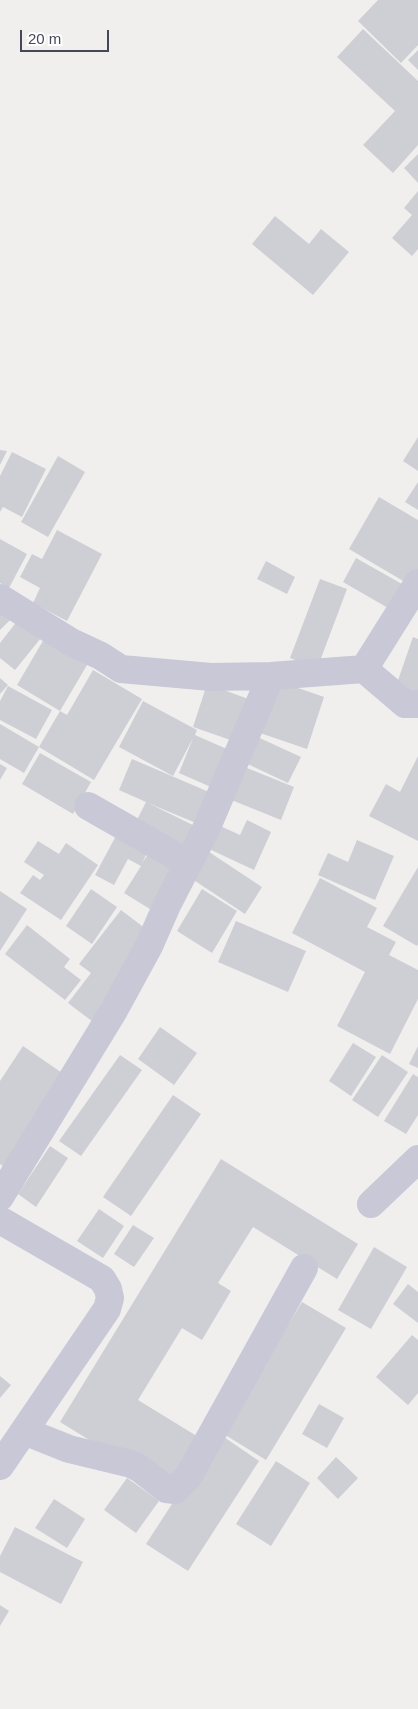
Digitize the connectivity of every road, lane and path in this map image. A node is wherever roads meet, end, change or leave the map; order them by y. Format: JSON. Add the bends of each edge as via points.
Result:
{"nodes":[{"id":1,"x":418,"y":583,"type":"edge"},
{"id":2,"x":0,"y":598,"type":"edge"},
{"id":3,"x":364,"y":669,"type":"junction"},
{"id":4,"x":272,"y":676,"type":"junction"},
{"id":5,"x":418,"y":704,"type":"edge"},
{"id":6,"x":88,"y":806,"type":"dead end"},
{"id":7,"x":188,"y":863,"type":"junction"},
{"id":8,"x":418,"y":1159,"type":"edge"},
{"id":9,"x":0,"y":1197,"type":"edge"},
{"id":10,"x":371,"y":1204,"type":"dead end"},
{"id":11,"x":0,"y":1220,"type":"edge"},
{"id":12,"x":304,"y":1268,"type":"dead end"},
{"id":13,"x":24,"y":1431,"type":"junction"},
{"id":14,"x":0,"y":1466,"type":"edge"}],
"edges":[{"from":1,"to":3,"type":"street"},
{"from":2,"to":4,"type":"street","via":[[121,669],[211,676]]},
{"from":3,"to":4,"type":"street"},
{"from":3,"to":5,"type":"street","via":[[405,704]]},
{"from":4,"to":7,"type":"street","via":[[207,827]]},
{"from":6,"to":7,"type":"street"},
{"from":7,"to":9,"type":"street","via":[[113,1012]]},
{"from":8,"to":10,"type":"street"},
{"from":11,"to":13,"type":"street","via":[[102,1279],[110,1298],[107,1309]]},
{"from":12,"to":13,"type":"street","via":[[188,1477],[175,1490],[166,1489],[131,1464],[69,1449]]},
{"from":13,"to":14,"type":"street"}]}
